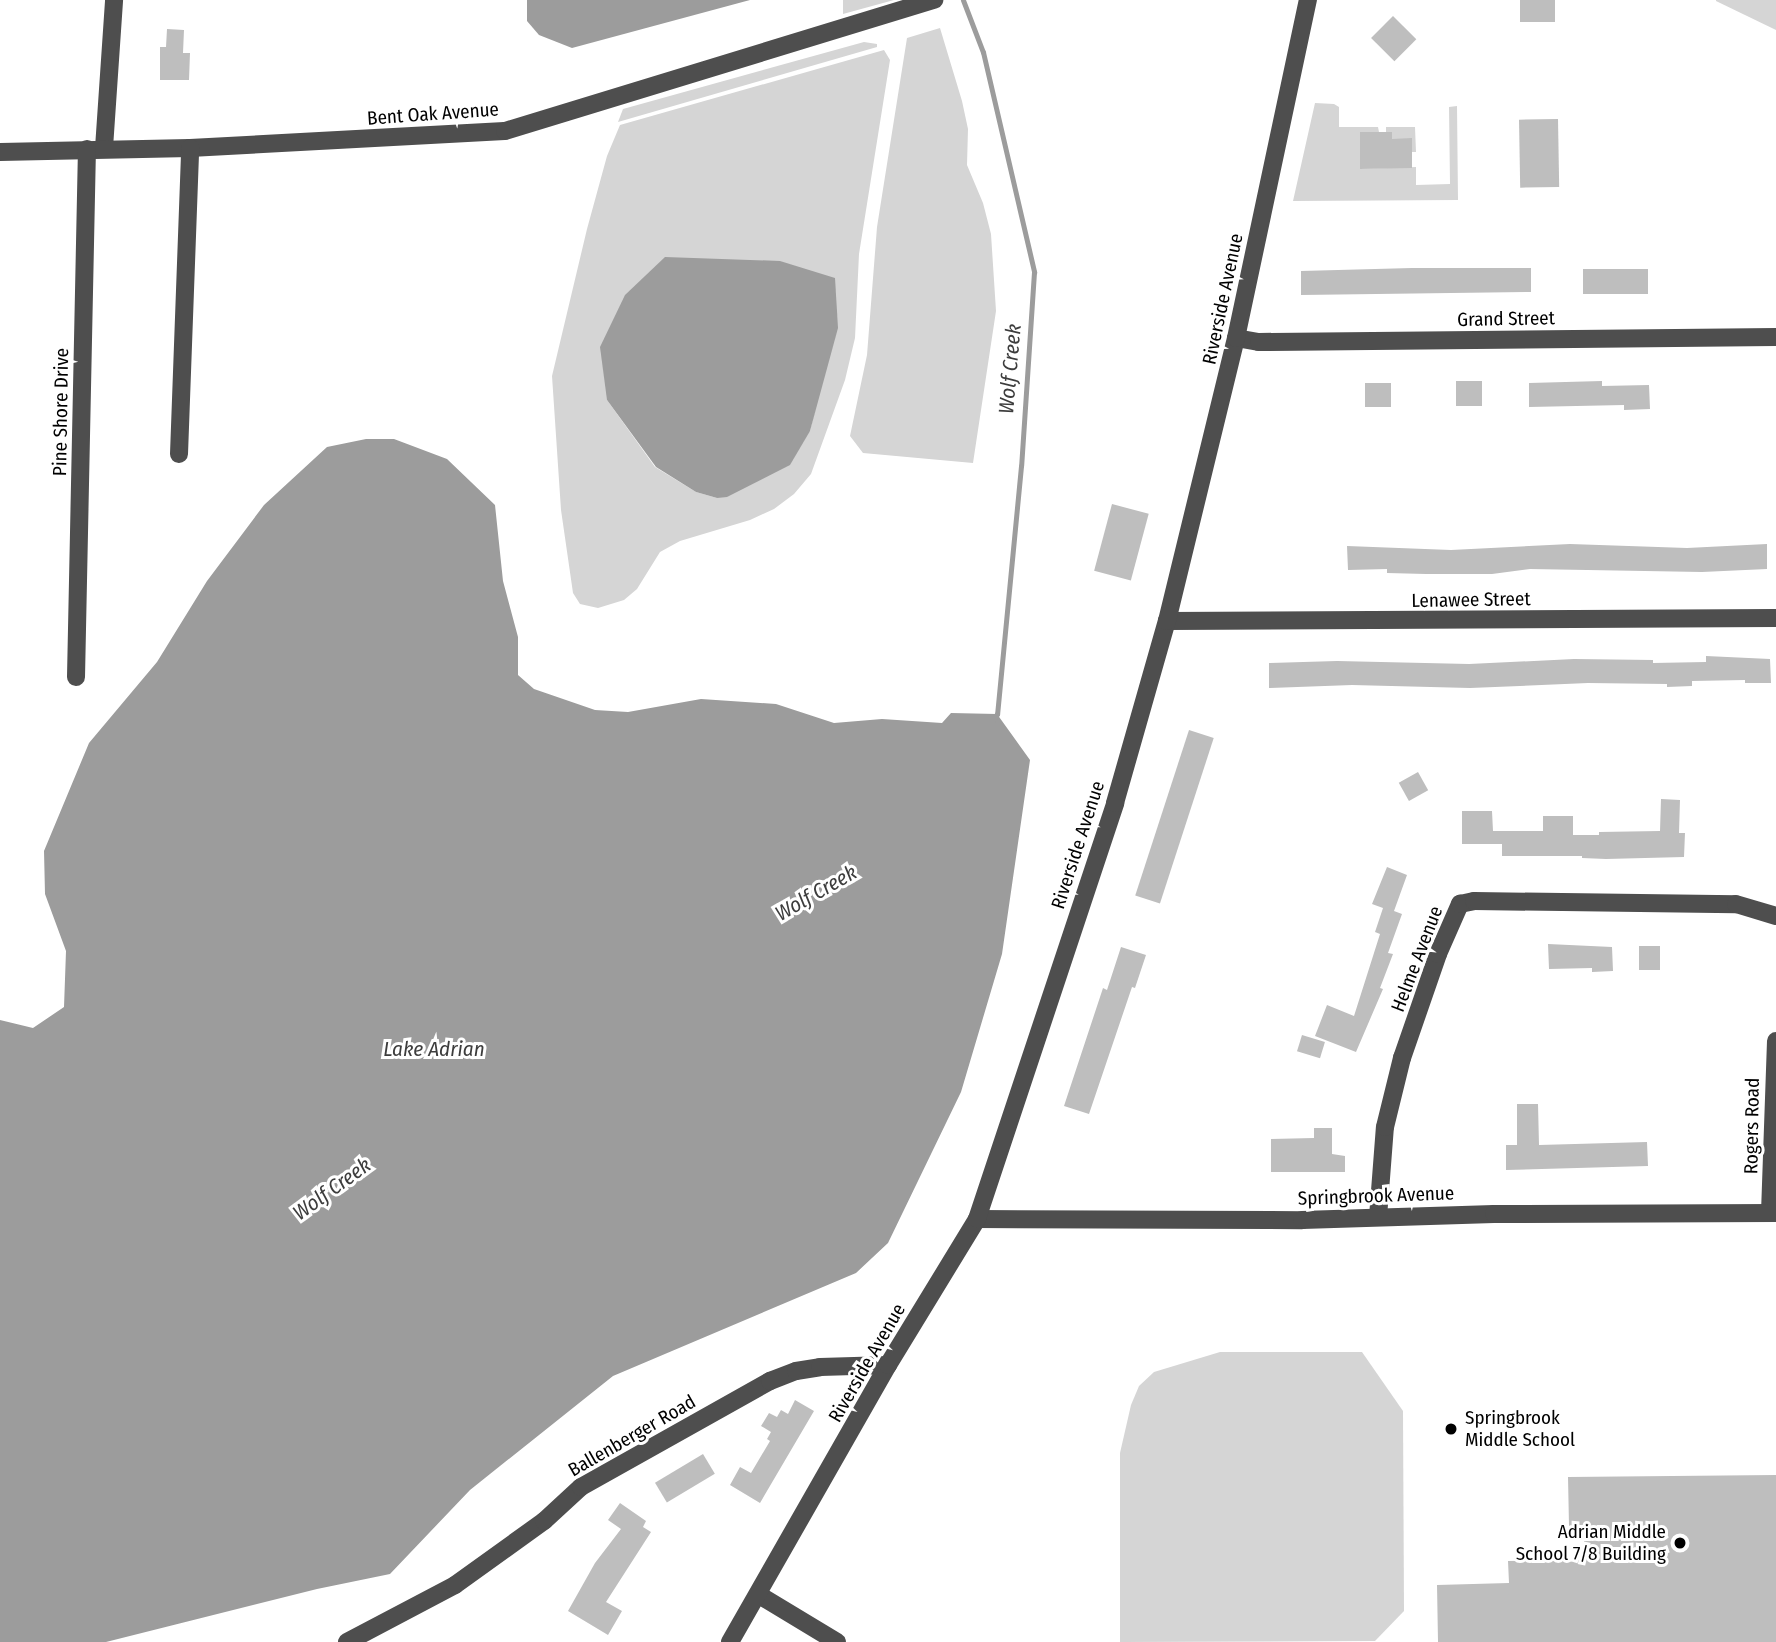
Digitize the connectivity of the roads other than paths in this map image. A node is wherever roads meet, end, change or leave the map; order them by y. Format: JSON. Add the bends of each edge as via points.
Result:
{"nodes":[{"id":1,"x":114,"y":0,"type":"edge"},
{"id":2,"x":934,"y":0,"type":"edge"},
{"id":3,"x":1308,"y":0,"type":"edge"},
{"id":4,"x":95,"y":148,"type":"junction"},
{"id":5,"x":190,"y":148,"type":"junction"},
{"id":6,"x":0,"y":152,"type":"edge"},
{"id":7,"x":1776,"y":337,"type":"edge"},
{"id":8,"x":1237,"y":338,"type":"junction"},
{"id":9,"x":179,"y":454,"type":"dead end"},
{"id":10,"x":1776,"y":618,"type":"edge"},
{"id":11,"x":1167,"y":621,"type":"junction"},
{"id":12,"x":76,"y":677,"type":"dead end"},
{"id":13,"x":1776,"y":916,"type":"edge"},
{"id":14,"x":1776,"y":1041,"type":"edge"},
{"id":15,"x":1773,"y":1213,"type":"edge"},
{"id":16,"x":1378,"y":1217,"type":"junction"},
{"id":17,"x":977,"y":1219,"type":"junction"},
{"id":18,"x":888,"y":1365,"type":"junction"},
{"id":19,"x":759,"y":1595,"type":"junction"},
{"id":20,"x":347,"y":1642,"type":"edge"},
{"id":21,"x":730,"y":1642,"type":"edge"},
{"id":22,"x":837,"y":1642,"type":"edge"}],
"edges":[{"from":1,"to":4,"type":"street","name":"Pine Shore Drive"},
{"from":2,"to":5,"type":"street","name":"Bent Oak Avenue","via":[[505,131]]},
{"from":3,"to":8,"type":"street","name":"Riverside Avenue"},
{"from":4,"to":5,"type":"street","name":"Bent Oak Avenue"},
{"from":4,"to":6,"type":"street","name":"Bent Oak Avenue"},
{"from":4,"to":12,"type":"street","name":"Pine Shore Drive"},
{"from":5,"to":9,"type":"street"},
{"from":7,"to":8,"type":"street","name":"Grand Street","via":[[1259,342]]},
{"from":8,"to":11,"type":"street","name":"Riverside Avenue"},
{"from":10,"to":11,"type":"street","name":"Lenawee Street"},
{"from":11,"to":17,"type":"street","name":"Riverside Avenue","via":[[1115,803]]},
{"from":13,"to":16,"type":"street","name":"Helme Avenue","via":[[1736,904],[1460,904],[1402,1058],[1385,1127]]},
{"from":14,"to":15,"type":"street","name":"Rogers Road"},
{"from":15,"to":16,"type":"street","name":"Springbrook Avenue"},
{"from":16,"to":17,"type":"street","name":"Springbrook Avenue"},
{"from":17,"to":18,"type":"street","name":"Riverside Avenue"},
{"from":18,"to":19,"type":"street","name":"Riverside Avenue"},
{"from":18,"to":20,"type":"street","name":"Ballenberger Road","via":[[820,1367],[770,1381],[581,1487],[544,1521],[455,1585]]},
{"from":19,"to":21,"type":"street","name":"Riverside Avenue"},
{"from":19,"to":22,"type":"street"}]}
